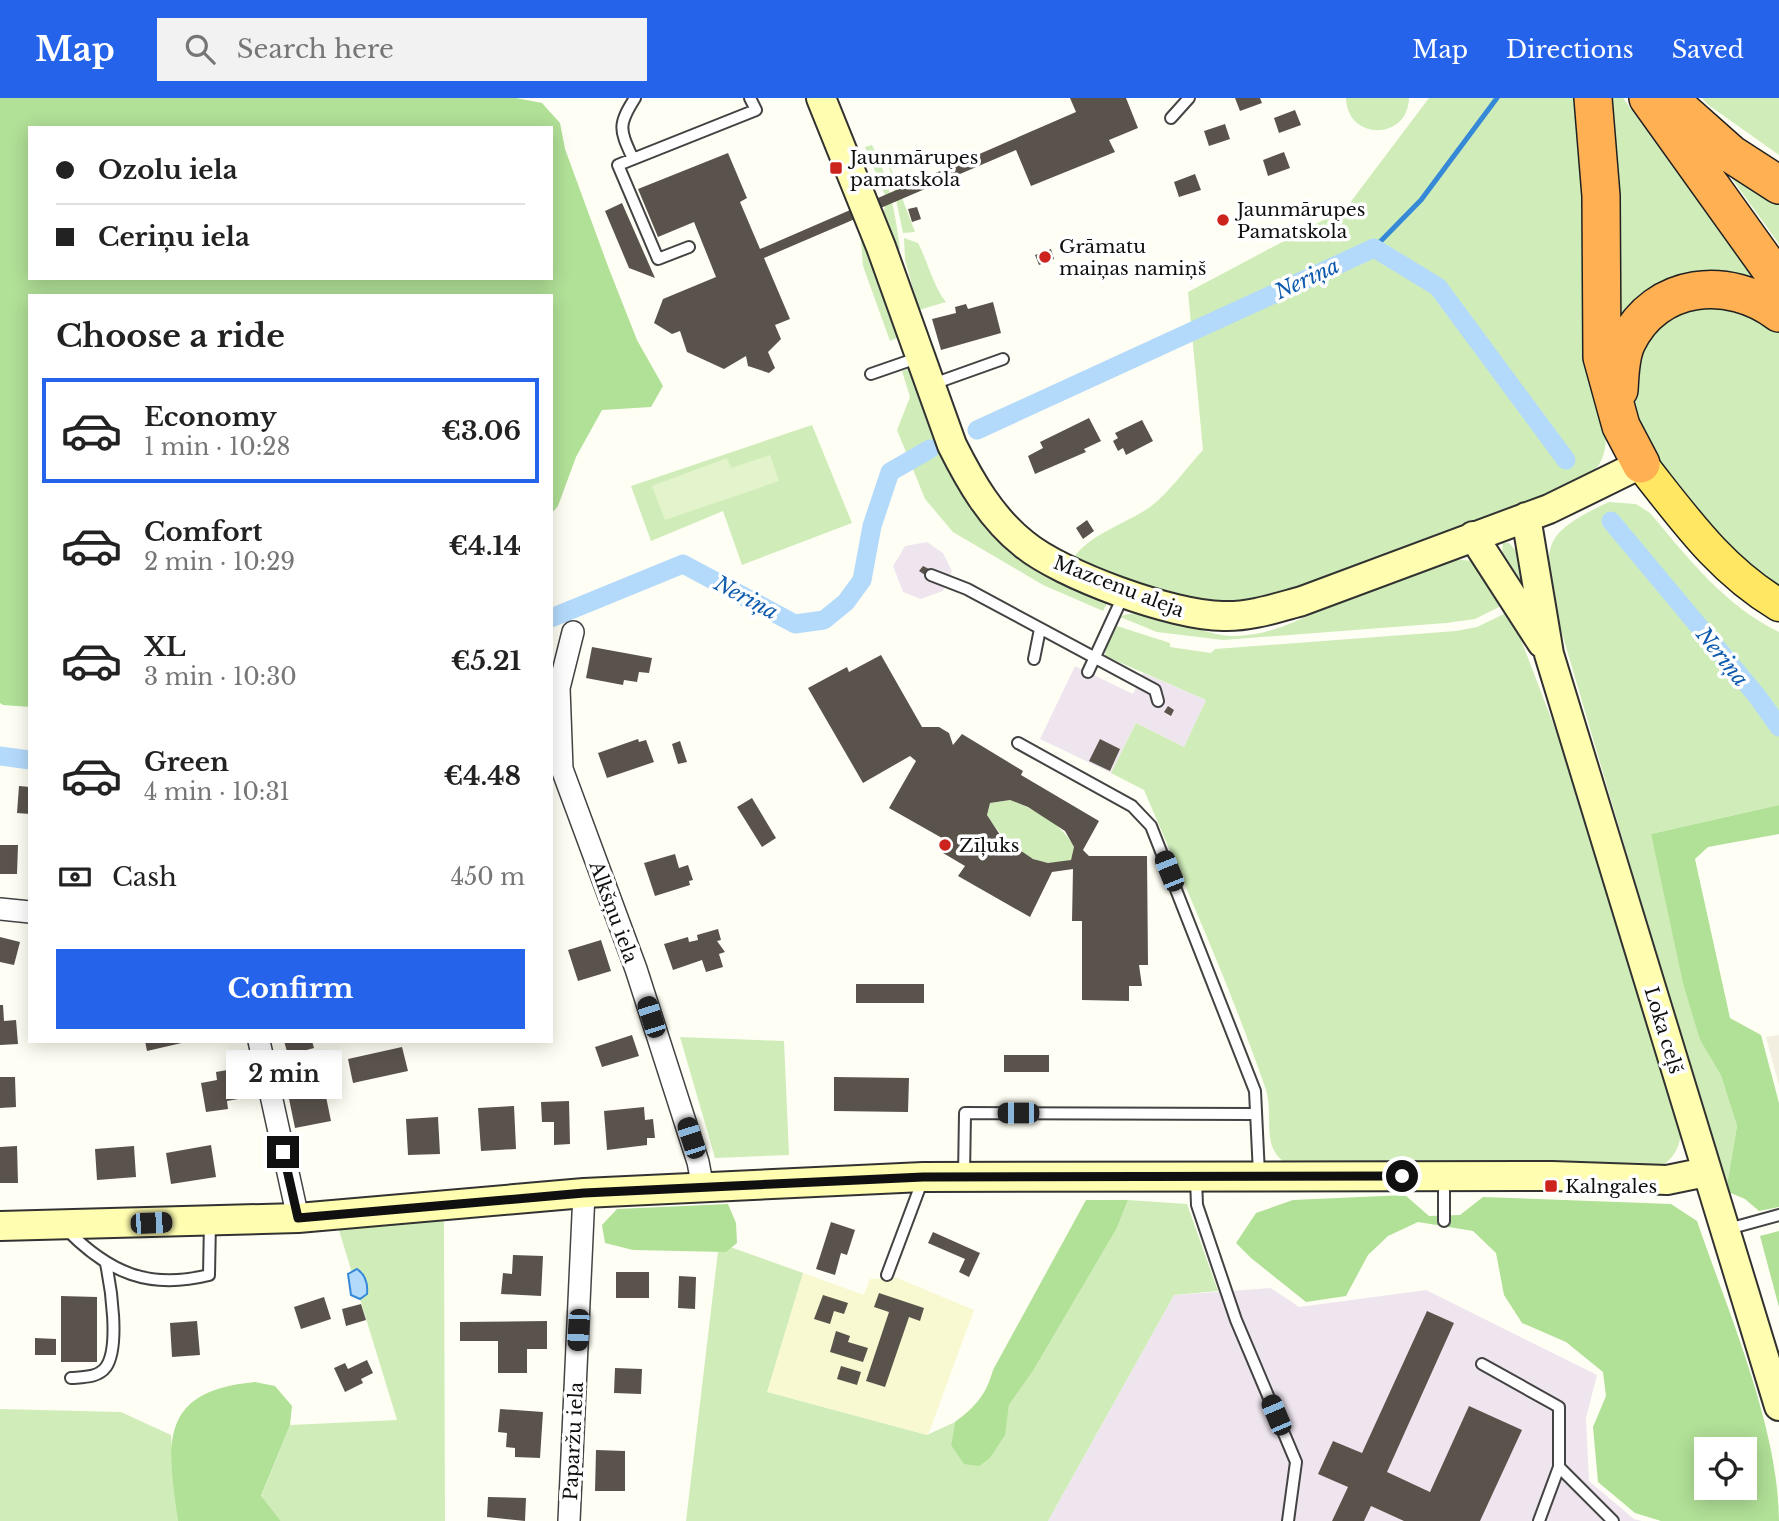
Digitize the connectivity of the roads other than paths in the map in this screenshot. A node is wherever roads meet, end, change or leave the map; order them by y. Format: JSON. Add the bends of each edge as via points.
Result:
{"nodes":[{"id":1,"x":635,"y":98,"type":"edge"},
{"id":2,"x":750,"y":98,"type":"edge"},
{"id":3,"x":821,"y":98,"type":"edge"},
{"id":4,"x":1189,"y":98,"type":"edge"},
{"id":5,"x":1593,"y":98,"type":"edge"},
{"id":6,"x":1648,"y":98,"type":"edge"},
{"id":7,"x":1668,"y":98,"type":"edge"},
{"id":8,"x":1171,"y":118,"type":"dead end"},
{"id":9,"x":633,"y":159,"type":"junction"},
{"id":10,"x":1779,"y":185,"type":"edge"},
{"id":11,"x":689,"y":247,"type":"dead end"},
{"id":12,"x":1779,"y":281,"type":"edge"},
{"id":13,"x":1779,"y":313,"type":"edge"},
{"id":14,"x":920,"y":357,"type":"junction"},
{"id":15,"x":1003,"y":359,"type":"dead end"},
{"id":16,"x":871,"y":374,"type":"dead end"},
{"id":17,"x":930,"y":384,"type":"junction"},
{"id":18,"x":1617,"y":412,"type":"junction"},
{"id":19,"x":1641,"y":464,"type":"junction"},
{"id":20,"x":1526,"y":517,"type":"junction"},
{"id":21,"x":1473,"y":536,"type":"junction"},
{"id":22,"x":931,"y":575,"type":"dead end"},
{"id":23,"x":1125,"y":592,"type":"junction"},
{"id":24,"x":1779,"y":604,"type":"edge"},
{"id":25,"x":1040,"y":629,"type":"junction"},
{"id":26,"x":573,"y":632,"type":"dead end"},
{"id":27,"x":1549,"y":653,"type":"junction"},
{"id":28,"x":1096,"y":656,"type":"junction"},
{"id":29,"x":1034,"y":659,"type":"dead end"},
{"id":30,"x":1088,"y":672,"type":"dead end"},
{"id":31,"x":1158,"y":701,"type":"dead end"},
{"id":32,"x":1018,"y":743,"type":"dead end"},
{"id":33,"x":556,"y":770,"type":"edge"},
{"id":34,"x":0,"y":909,"type":"edge"},
{"id":35,"x":28,"y":912,"type":"edge"},
{"id":36,"x":258,"y":1043,"type":"edge"},
{"id":37,"x":1256,"y":1114,"type":"junction"},
{"id":38,"x":1706,"y":1172,"type":"junction"},
{"id":39,"x":1195,"y":1176,"type":"junction"},
{"id":40,"x":1259,"y":1176,"type":"junction"},
{"id":41,"x":1444,"y":1176,"type":"junction"},
{"id":42,"x":923,"y":1177,"type":"junction"},
{"id":43,"x":964,"y":1177,"type":"junction"},
{"id":44,"x":703,"y":1188,"type":"junction"},
{"id":45,"x":584,"y":1193,"type":"junction"},
{"id":46,"x":1779,"y":1215,"type":"edge"},
{"id":47,"x":298,"y":1218,"type":"junction"},
{"id":48,"x":1444,"y":1221,"type":"dead end"},
{"id":49,"x":210,"y":1222,"type":"junction"},
{"id":50,"x":0,"y":1226,"type":"edge"},
{"id":51,"x":63,"y":1226,"type":"junction"},
{"id":52,"x":1724,"y":1230,"type":"junction"},
{"id":53,"x":106,"y":1264,"type":"junction"},
{"id":54,"x":887,"y":1275,"type":"dead end"},
{"id":55,"x":1482,"y":1364,"type":"dead end"},
{"id":56,"x":71,"y":1378,"type":"dead end"},
{"id":57,"x":1779,"y":1406,"type":"edge"},
{"id":58,"x":1559,"y":1467,"type":"junction"},
{"id":59,"x":569,"y":1521,"type":"edge"},
{"id":60,"x":1288,"y":1521,"type":"edge"},
{"id":61,"x":1539,"y":1521,"type":"edge"},
{"id":62,"x":1613,"y":1521,"type":"edge"}],
"edges":[{"from":1,"to":9,"type":"lane","via":[[622,117],[621,131]]},
{"from":2,"to":9,"type":"lane","via":[[755,110]]},
{"from":3,"to":14,"type":"main road","name":"Mazcenu aleja"},
{"from":4,"to":8,"type":"lane"},
{"from":5,"to":18,"type":"highway","via":[[1601,196],[1602,357]]},
{"from":6,"to":12,"type":"highway"},
{"from":7,"to":10,"type":"highway","via":[[1731,154]]},
{"from":9,"to":11,"type":"lane","via":[[618,165],[658,259]]},
{"from":13,"to":18,"type":"highway","via":[[1757,298],[1719,287],[1681,293],[1662,302],[1647,312],[1626,344]]},
{"from":14,"to":16,"type":"lane"},
{"from":14,"to":17,"type":"main road","name":"Mazcenu aleja"},
{"from":15,"to":17,"type":"lane"},
{"from":17,"to":23,"type":"main road","name":"Mazcenu aleja","via":[[967,475],[1000,520],[1036,554]]},
{"from":18,"to":19,"type":"highway"},
{"from":19,"to":20,"type":"main road","name":"Mazcenu aleja"},
{"from":19,"to":24,"type":"main road","via":[[1717,558],[1749,587]]},
{"from":20,"to":21,"type":"main road","name":"Mazcenu aleja"},
{"from":20,"to":27,"type":"main road","name":"Loka ceļš"},
{"from":21,"to":23,"type":"main road","name":"Mazcenu aleja","via":[[1261,612],[1224,617],[1191,613]]},
{"from":21,"to":27,"type":"main road","name":"Loka ceļš"},
{"from":22,"to":25,"type":"lane"},
{"from":23,"to":28,"type":"lane"},
{"from":25,"to":28,"type":"lane"},
{"from":25,"to":29,"type":"lane"},
{"from":26,"to":33,"type":"street","name":"Alkšņu iela","via":[[559,688]]},
{"from":27,"to":38,"type":"main road","name":"Loka ceļš"},
{"from":28,"to":30,"type":"lane"},
{"from":28,"to":31,"type":"lane","via":[[1155,690]]},
{"from":32,"to":37,"type":"lane","via":[[1132,806],[1151,826],[1255,1091]]},
{"from":33,"to":44,"type":"street","name":"Alkšņu iela","via":[[636,969]]},
{"from":34,"to":35,"type":"street"},
{"from":36,"to":47,"type":"street"},
{"from":37,"to":40,"type":"lane"},
{"from":37,"to":43,"type":"lane","via":[[965,1113]]},
{"from":38,"to":41,"type":"main road","via":[[1667,1180]]},
{"from":38,"to":52,"type":"main road","name":"Loka ceļš"},
{"from":39,"to":40,"type":"main road"},
{"from":39,"to":43,"type":"main road"},
{"from":39,"to":60,"type":"lane","via":[[1197,1205],[1236,1320],[1296,1462]]},
{"from":40,"to":41,"type":"main road"},
{"from":41,"to":48,"type":"lane"},
{"from":42,"to":43,"type":"main road"},
{"from":42,"to":44,"type":"main road"},
{"from":42,"to":54,"type":"lane"},
{"from":44,"to":45,"type":"main road"},
{"from":45,"to":47,"type":"main road"},
{"from":45,"to":59,"type":"street","name":"Paparžu iela"},
{"from":46,"to":52,"type":"lane"},
{"from":47,"to":49,"type":"main road"},
{"from":49,"to":51,"type":"main road"},
{"from":49,"to":53,"type":"lane","via":[[209,1275],[186,1282],[161,1282]]},
{"from":50,"to":51,"type":"main road"},
{"from":51,"to":53,"type":"lane"},
{"from":52,"to":57,"type":"main road","name":"Loka ceļš"},
{"from":53,"to":56,"type":"lane","via":[[112,1314],[106,1367],[94,1376]]},
{"from":55,"to":58,"type":"lane","via":[[1559,1407]]},
{"from":58,"to":61,"type":"lane"},
{"from":58,"to":62,"type":"lane"}]}
